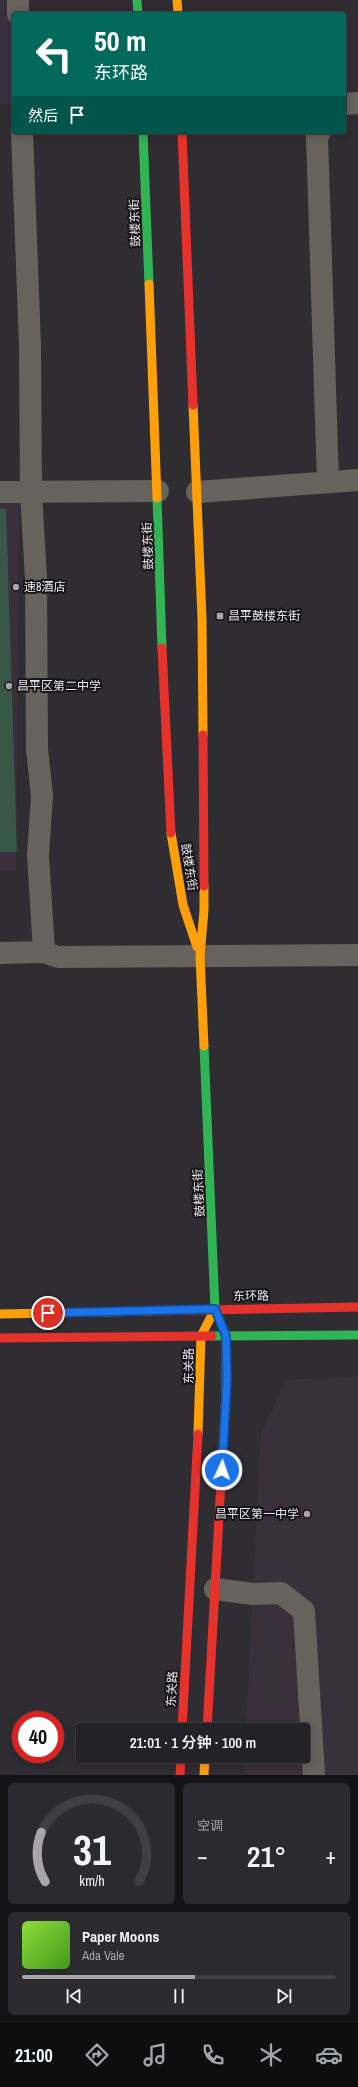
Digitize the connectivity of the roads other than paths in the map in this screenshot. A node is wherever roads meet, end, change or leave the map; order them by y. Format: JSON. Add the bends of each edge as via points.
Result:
{"nodes":[{"id":1,"x":18,"y":0,"type":"edge"},
{"id":2,"x":137,"y":0,"type":"edge"},
{"id":3,"x":177,"y":0,"type":"edge"},
{"id":4,"x":18,"y":12,"type":"edge"},
{"id":5,"x":138,"y":12,"type":"edge"},
{"id":6,"x":178,"y":12,"type":"edge"},
{"id":7,"x":346,"y":104,"type":"edge"},
{"id":8,"x":358,"y":104,"type":"edge"},
{"id":9,"x":22,"y":134,"type":"edge"},
{"id":10,"x":143,"y":134,"type":"edge"},
{"id":11,"x":182,"y":134,"type":"edge"},
{"id":12,"x":318,"y":134,"type":"edge"},
{"id":13,"x":358,"y":480,"type":"edge"},
{"id":14,"x":328,"y":482,"type":"junction"},
{"id":15,"x":158,"y":491,"type":"junction"},
{"id":16,"x":0,"y":492,"type":"edge"},
{"id":17,"x":31,"y":492,"type":"junction"},
{"id":18,"x":197,"y":492,"type":"junction"},
{"id":19,"x":0,"y":952,"type":"edge"},
{"id":20,"x":44,"y":952,"type":"junction"},
{"id":21,"x":358,"y":954,"type":"edge"},
{"id":22,"x":200,"y":956,"type":"junction"},
{"id":23,"x":358,"y":1307,"type":"edge"},
{"id":24,"x":215,"y":1309,"type":"junction"},
{"id":25,"x":0,"y":1314,"type":"edge"},
{"id":26,"x":358,"y":1335,"type":"edge"},
{"id":27,"x":201,"y":1336,"type":"junction"},
{"id":28,"x":226,"y":1336,"type":"junction"},
{"id":29,"x":0,"y":1338,"type":"edge"},
{"id":30,"x":215,"y":1589,"type":"junction"},
{"id":31,"x":182,"y":1723,"type":"edge"},
{"id":32,"x":207,"y":1723,"type":"edge"},
{"id":33,"x":181,"y":1763,"type":"edge"},
{"id":34,"x":205,"y":1763,"type":"edge"},
{"id":35,"x":180,"y":1775,"type":"edge"},
{"id":36,"x":204,"y":1775,"type":"edge"},
{"id":37,"x":314,"y":1775,"type":"edge"}],
"edges":[{"from":1,"to":4,"type":"street"},
{"from":2,"to":5,"type":"street"},
{"from":3,"to":6,"type":"street"},
{"from":7,"to":8,"type":"street"},
{"from":9,"to":17,"type":"street","via":[[30,346]]},
{"from":10,"to":15,"type":"street","name":"鼓楼东街"},
{"from":11,"to":18,"type":"street","name":"鼓楼东街"},
{"from":12,"to":14,"type":"street"},
{"from":13,"to":14,"type":"street"},
{"from":14,"to":18,"type":"street"},
{"from":15,"to":17,"type":"street"},
{"from":15,"to":22,"type":"street","name":"鼓楼东街","via":[[169,823],[183,905]]},
{"from":16,"to":17,"type":"street"},
{"from":17,"to":20,"type":"street","via":[[36,579],[37,749],[42,796],[38,855]]},
{"from":18,"to":22,"type":"street","name":"鼓楼东街","via":[[202,618],[204,819],[204,910]]},
{"from":19,"to":20,"type":"street"},
{"from":20,"to":22,"type":"street","via":[[58,957]]},
{"from":21,"to":22,"type":"street"},
{"from":22,"to":24,"type":"street","name":"鼓楼东街"},
{"from":23,"to":24,"type":"street","name":"东环路"},
{"from":24,"to":25,"type":"street","name":"东环路"},
{"from":24,"to":27,"type":"street","name":"东关路"},
{"from":24,"to":28,"type":"street"},
{"from":26,"to":28,"type":"street"},
{"from":27,"to":28,"type":"street"},
{"from":27,"to":29,"type":"street"},
{"from":27,"to":31,"type":"street","name":"东关路","via":[[201,1384]]},
{"from":28,"to":30,"type":"street","via":[[227,1380]]},
{"from":30,"to":32,"type":"street"},
{"from":30,"to":37,"type":"street","via":[[253,1594],[282,1593],[304,1611]]},
{"from":33,"to":35,"type":"street"},
{"from":34,"to":36,"type":"street"}]}
